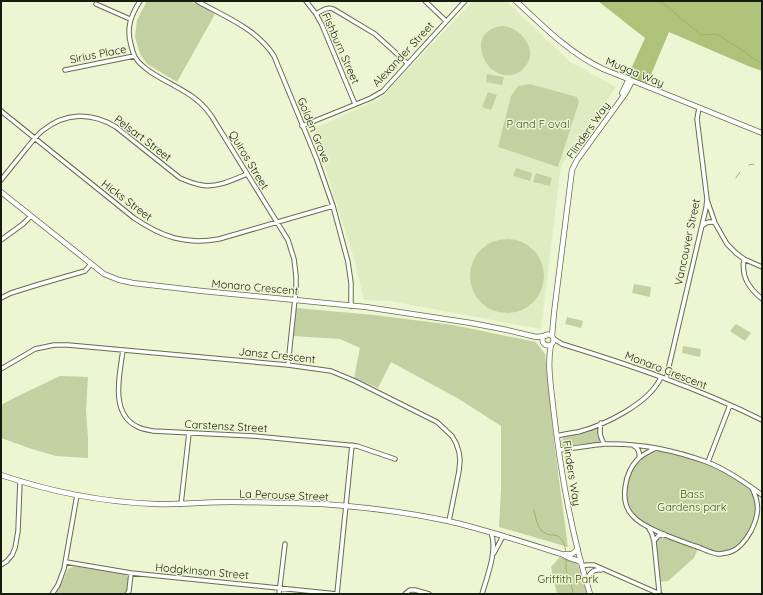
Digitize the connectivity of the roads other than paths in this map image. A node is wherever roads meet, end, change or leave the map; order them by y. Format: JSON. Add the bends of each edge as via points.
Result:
{"nodes":[{"id":1,"x":140,"y":1,"type":"edge"},
{"id":2,"x":197,"y":1,"type":"edge"},
{"id":3,"x":306,"y":1,"type":"edge"},
{"id":4,"x":425,"y":1,"type":"edge"},
{"id":5,"x":465,"y":1,"type":"edge"},
{"id":6,"x":516,"y":1,"type":"edge"},
{"id":7,"x":203,"y":3,"type":"edge"},
{"id":8,"x":96,"y":4,"type":"dead end"},
{"id":9,"x":316,"y":14,"type":"junction"},
{"id":10,"x":130,"y":19,"type":"junction"},
{"id":11,"x":446,"y":21,"type":"junction"},
{"id":12,"x":134,"y":56,"type":"junction"},
{"id":13,"x":408,"y":64,"type":"junction"},
{"id":14,"x":65,"y":70,"type":"dead end"},
{"id":15,"x":630,"y":80,"type":"junction"},
{"id":16,"x":355,"y":104,"type":"junction"},
{"id":17,"x":699,"y":108,"type":"junction"},
{"id":18,"x":1,"y":111,"type":"edge"},
{"id":19,"x":302,"y":126,"type":"junction"},
{"id":20,"x":762,"y":133,"type":"edge"},
{"id":21,"x":35,"y":138,"type":"junction"},
{"id":22,"x":247,"y":174,"type":"junction"},
{"id":23,"x":1,"y":180,"type":"edge"},
{"id":24,"x":1,"y":192,"type":"edge"},
{"id":25,"x":707,"y":199,"type":"junction"},
{"id":26,"x":333,"y":206,"type":"junction"},
{"id":27,"x":31,"y":216,"type":"junction"},
{"id":28,"x":277,"y":223,"type":"junction"},
{"id":29,"x":715,"y":223,"type":"junction"},
{"id":30,"x":701,"y":227,"type":"junction"},
{"id":31,"x":1,"y":240,"type":"edge"},
{"id":32,"x":744,"y":259,"type":"junction"},
{"id":33,"x":91,"y":264,"type":"junction"},
{"id":34,"x":762,"y":267,"type":"edge"},
{"id":35,"x":1,"y":298,"type":"edge"},
{"id":36,"x":762,"y":299,"type":"edge"},
{"id":37,"x":294,"y":300,"type":"junction"},
{"id":38,"x":351,"y":306,"type":"junction"},
{"id":39,"x":554,"y":313,"type":"junction"},
{"id":40,"x":545,"y":335,"type":"junction"},
{"id":41,"x":536,"y":337,"type":"junction"},
{"id":42,"x":553,"y":337,"type":"junction"},
{"id":43,"x":548,"y":344,"type":"junction"},
{"id":44,"x":562,"y":344,"type":"junction"},
{"id":45,"x":124,"y":350,"type":"junction"},
{"id":46,"x":288,"y":364,"type":"junction"},
{"id":47,"x":1,"y":369,"type":"edge"},
{"id":48,"x":661,"y":377,"type":"junction"},
{"id":49,"x":666,"y":379,"type":"junction"},
{"id":50,"x":730,"y":405,"type":"junction"},
{"id":51,"x":762,"y":420,"type":"edge"},
{"id":52,"x":601,"y":423,"type":"junction"},
{"id":53,"x":189,"y":433,"type":"junction"},
{"id":54,"x":557,"y":436,"type":"junction"},
{"id":55,"x":604,"y":444,"type":"junction"},
{"id":56,"x":352,"y":445,"type":"junction"},
{"id":57,"x":631,"y":445,"type":"junction"},
{"id":58,"x":656,"y":448,"type":"junction"},
{"id":59,"x":559,"y":450,"type":"junction"},
{"id":60,"x":639,"y":458,"type":"junction"},
{"id":61,"x":396,"y":459,"type":"dead end"},
{"id":62,"x":708,"y":462,"type":"junction"},
{"id":63,"x":1,"y":474,"type":"edge"},
{"id":64,"x":20,"y":481,"type":"junction"},
{"id":65,"x":752,"y":488,"type":"junction"},
{"id":66,"x":77,"y":495,"type":"junction"},
{"id":67,"x":762,"y":495,"type":"edge"},
{"id":68,"x":181,"y":504,"type":"junction"},
{"id":69,"x":762,"y":504,"type":"edge"},
{"id":70,"x":345,"y":506,"type":"junction"},
{"id":71,"x":758,"y":509,"type":"junction"},
{"id":72,"x":449,"y":521,"type":"junction"},
{"id":73,"x":647,"y":526,"type":"junction"},
{"id":74,"x":491,"y":533,"type":"junction"},
{"id":75,"x":664,"y":534,"type":"junction"},
{"id":76,"x":503,"y":536,"type":"junction"},
{"id":77,"x":654,"y":541,"type":"junction"},
{"id":78,"x":285,"y":544,"type":"dead end"},
{"id":79,"x":578,"y":549,"type":"junction"},
{"id":80,"x":493,"y":555,"type":"junction"},
{"id":81,"x":565,"y":555,"type":"junction"},
{"id":82,"x":66,"y":562,"type":"junction"},
{"id":83,"x":581,"y":564,"type":"junction"},
{"id":84,"x":1,"y":565,"type":"edge"},
{"id":85,"x":604,"y":570,"type":"junction"},
{"id":86,"x":131,"y":573,"type":"junction"},
{"id":87,"x":586,"y":584,"type":"junction"},
{"id":88,"x":280,"y":587,"type":"junction"},
{"id":89,"x":52,"y":594,"type":"edge"},
{"id":90,"x":127,"y":594,"type":"edge"},
{"id":91,"x":279,"y":594,"type":"edge"},
{"id":92,"x":337,"y":594,"type":"edge"},
{"id":93,"x":405,"y":594,"type":"edge"},
{"id":94,"x":429,"y":594,"type":"edge"},
{"id":95,"x":482,"y":594,"type":"edge"},
{"id":96,"x":590,"y":594,"type":"edge"},
{"id":97,"x":658,"y":594,"type":"edge"}],
"edges":[{"from":1,"to":10,"type":"street"},
{"from":2,"to":7,"type":"street","name":"Golden Grove"},
{"from":3,"to":9,"type":"street","name":"Fishburn Street"},
{"from":4,"to":11,"type":"street"},
{"from":5,"to":11,"type":"street","name":"Alexander Street"},
{"from":6,"to":15,"type":"street","name":"Mugga Way","via":[[576,54]]},
{"from":7,"to":19,"type":"street","name":"Golden Grove","via":[[248,29],[266,45],[274,56]]},
{"from":8,"to":10,"type":"street"},
{"from":9,"to":13,"type":"street","via":[[328,8],[335,10],[375,34]]},
{"from":9,"to":16,"type":"street","name":"Fishburn Street"},
{"from":10,"to":12,"type":"street","via":[[128,33]]},
{"from":11,"to":13,"type":"street","name":"Alexander Street"},
{"from":12,"to":14,"type":"street","name":"Sirius Place"},
{"from":12,"to":22,"type":"street","name":"Quiros Street","via":[[146,68],[200,102]]},
{"from":13,"to":16,"type":"street","name":"Alexander Street","via":[[383,91]]},
{"from":15,"to":17,"type":"street","name":"Mugga Way"},
{"from":15,"to":39,"type":"street","name":"Flinders Way","via":[[625,94],[572,170]]},
{"from":16,"to":19,"type":"street","name":"Alexander Street"},
{"from":17,"to":20,"type":"street","name":"Mugga Way"},
{"from":17,"to":25,"type":"street","name":"Vancouver Street","via":[[697,119]]},
{"from":18,"to":21,"type":"street","name":"Hicks Street"},
{"from":19,"to":26,"type":"street","name":"Golden Grove"},
{"from":21,"to":22,"type":"street","name":"Pelsart Street","via":[[41,131],[61,119],[89,116],[116,127],[180,178],[192,183],[203,186],[216,185]]},
{"from":21,"to":23,"type":"street","name":"Pelsart Street"},
{"from":21,"to":28,"type":"street","name":"Hicks Street","via":[[134,218],[163,235],[183,240],[207,241]]},
{"from":22,"to":28,"type":"street","name":"Quiros Street"},
{"from":24,"to":27,"type":"street","name":"Monaro Crescent"},
{"from":25,"to":29,"type":"street"},
{"from":25,"to":30,"type":"street","name":"Vancouver Street"},
{"from":26,"to":28,"type":"street","name":"Hicks Street"},
{"from":26,"to":38,"type":"street","name":"Golden Grove","via":[[348,262]]},
{"from":27,"to":31,"type":"street"},
{"from":27,"to":33,"type":"street","name":"Monaro Crescent"},
{"from":28,"to":37,"type":"street","name":"Quiros Street","via":[[288,240],[294,259]]},
{"from":29,"to":30,"type":"street","via":[[706,222]]},
{"from":29,"to":32,"type":"street","via":[[727,244]]},
{"from":30,"to":49,"type":"street","name":"Vancouver Street"},
{"from":32,"to":34,"type":"street"},
{"from":32,"to":36,"type":"street","via":[[743,268],[749,286]]},
{"from":33,"to":35,"type":"street","via":[[85,272]]},
{"from":33,"to":37,"type":"street","name":"Monaro Crescent","via":[[104,274],[134,283]]},
{"from":37,"to":38,"type":"street","name":"Monaro Crescent"},
{"from":37,"to":46,"type":"street","name":"Quiros Street"},
{"from":38,"to":41,"type":"street","name":"Monaro Crescent","via":[[471,323]]},
{"from":39,"to":40,"type":"street","name":"Flinders Way"},
{"from":39,"to":42,"type":"street","name":"Flinders Way"},
{"from":40,"to":41,"type":"street","name":"Monaro Crescent"},
{"from":40,"to":42,"type":"street"},
{"from":40,"to":43,"type":"street","via":[[543,339]]},
{"from":41,"to":43,"type":"street","name":"Monaro Crescent"},
{"from":42,"to":43,"type":"street","via":[[554,342]]},
{"from":42,"to":44,"type":"street","name":"Monaro Crescent"},
{"from":43,"to":44,"type":"street","name":"Monaro Crescent"},
{"from":43,"to":54,"type":"street","name":"Flinders Way"},
{"from":44,"to":48,"type":"street","name":"Monaro Crescent"},
{"from":45,"to":46,"type":"street","name":"Jansz Crescent"},
{"from":45,"to":47,"type":"street","name":"Jansz Crescent","via":[[54,345],[34,349]]},
{"from":45,"to":53,"type":"street","name":"Carstensz Street","via":[[118,395],[125,417],[144,429]]},
{"from":46,"to":72,"type":"street","name":"Jansz Crescent","via":[[331,371],[355,381],[437,422],[448,432],[456,443],[460,460]]},
{"from":48,"to":49,"type":"street","name":"Monaro Crescent"},
{"from":48,"to":52,"type":"street","via":[[652,391],[638,402]]},
{"from":49,"to":50,"type":"street","name":"Monaro Crescent"},
{"from":50,"to":51,"type":"street","name":"Monaro Crescent"},
{"from":50,"to":62,"type":"street"},
{"from":52,"to":54,"type":"street","via":[[579,432]]},
{"from":52,"to":55,"type":"street","via":[[599,433]]},
{"from":53,"to":56,"type":"street","name":"Carstensz Street"},
{"from":53,"to":68,"type":"street"},
{"from":54,"to":59,"type":"street","name":"Flinders Way"},
{"from":55,"to":57,"type":"street"},
{"from":55,"to":59,"type":"street"},
{"from":56,"to":61,"type":"street","name":"Carstensz Street"},
{"from":56,"to":70,"type":"street"},
{"from":57,"to":58,"type":"street"},
{"from":57,"to":60,"type":"street","via":[[638,448]]},
{"from":58,"to":60,"type":"street"},
{"from":58,"to":62,"type":"street"},
{"from":59,"to":79,"type":"street","name":"Flinders Way"},
{"from":60,"to":73,"type":"street","via":[[629,475],[624,494],[629,512]]},
{"from":62,"to":65,"type":"street"},
{"from":63,"to":64,"type":"street","name":"La Perouse Street"},
{"from":64,"to":66,"type":"street","name":"La Perouse Street"},
{"from":64,"to":84,"type":"street","via":[[17,540],[12,555]]},
{"from":65,"to":67,"type":"street"},
{"from":65,"to":71,"type":"street"},
{"from":66,"to":68,"type":"street","name":"La Perouse Street","via":[[137,503]]},
{"from":66,"to":82,"type":"street"},
{"from":68,"to":70,"type":"street","name":"La Perouse Street","via":[[250,502]]},
{"from":69,"to":71,"type":"street"},
{"from":70,"to":72,"type":"street","name":"La Perouse Street"},
{"from":70,"to":92,"type":"street"},
{"from":71,"to":75,"type":"street","via":[[745,541],[729,552],[718,554]]},
{"from":72,"to":74,"type":"street","name":"La Perouse Street"},
{"from":73,"to":75,"type":"street"},
{"from":73,"to":77,"type":"street"},
{"from":74,"to":76,"type":"street","name":"La Perouse Street"},
{"from":74,"to":80,"type":"street","via":[[494,542]]},
{"from":75,"to":77,"type":"street"},
{"from":76,"to":80,"type":"street"},
{"from":76,"to":81,"type":"street","name":"La Perouse Street"},
{"from":77,"to":97,"type":"street"},
{"from":78,"to":88,"type":"street"},
{"from":79,"to":81,"type":"street","via":[[572,554]]},
{"from":79,"to":83,"type":"street","name":"Flinders Way"},
{"from":80,"to":95,"type":"street"},
{"from":81,"to":83,"type":"street","name":"La Perouse Street"},
{"from":82,"to":86,"type":"street","name":"Hodgkinson Street"},
{"from":82,"to":89,"type":"street","via":[[62,577]]},
{"from":83,"to":85,"type":"street","name":"La Perouse Street","via":[[594,565]]},
{"from":83,"to":87,"type":"street","name":"Flinders Way"},
{"from":85,"to":87,"type":"street","via":[[592,572]]},
{"from":85,"to":97,"type":"street","name":"La Perouse Street"},
{"from":86,"to":88,"type":"street","name":"Hodgkinson Street"},
{"from":86,"to":90,"type":"street"},
{"from":87,"to":96,"type":"street","name":"Flinders Way"},
{"from":88,"to":91,"type":"street"},
{"from":88,"to":92,"type":"street","name":"Hodgkinson Street"},
{"from":93,"to":94,"type":"street","via":[[415,590]]}]}
